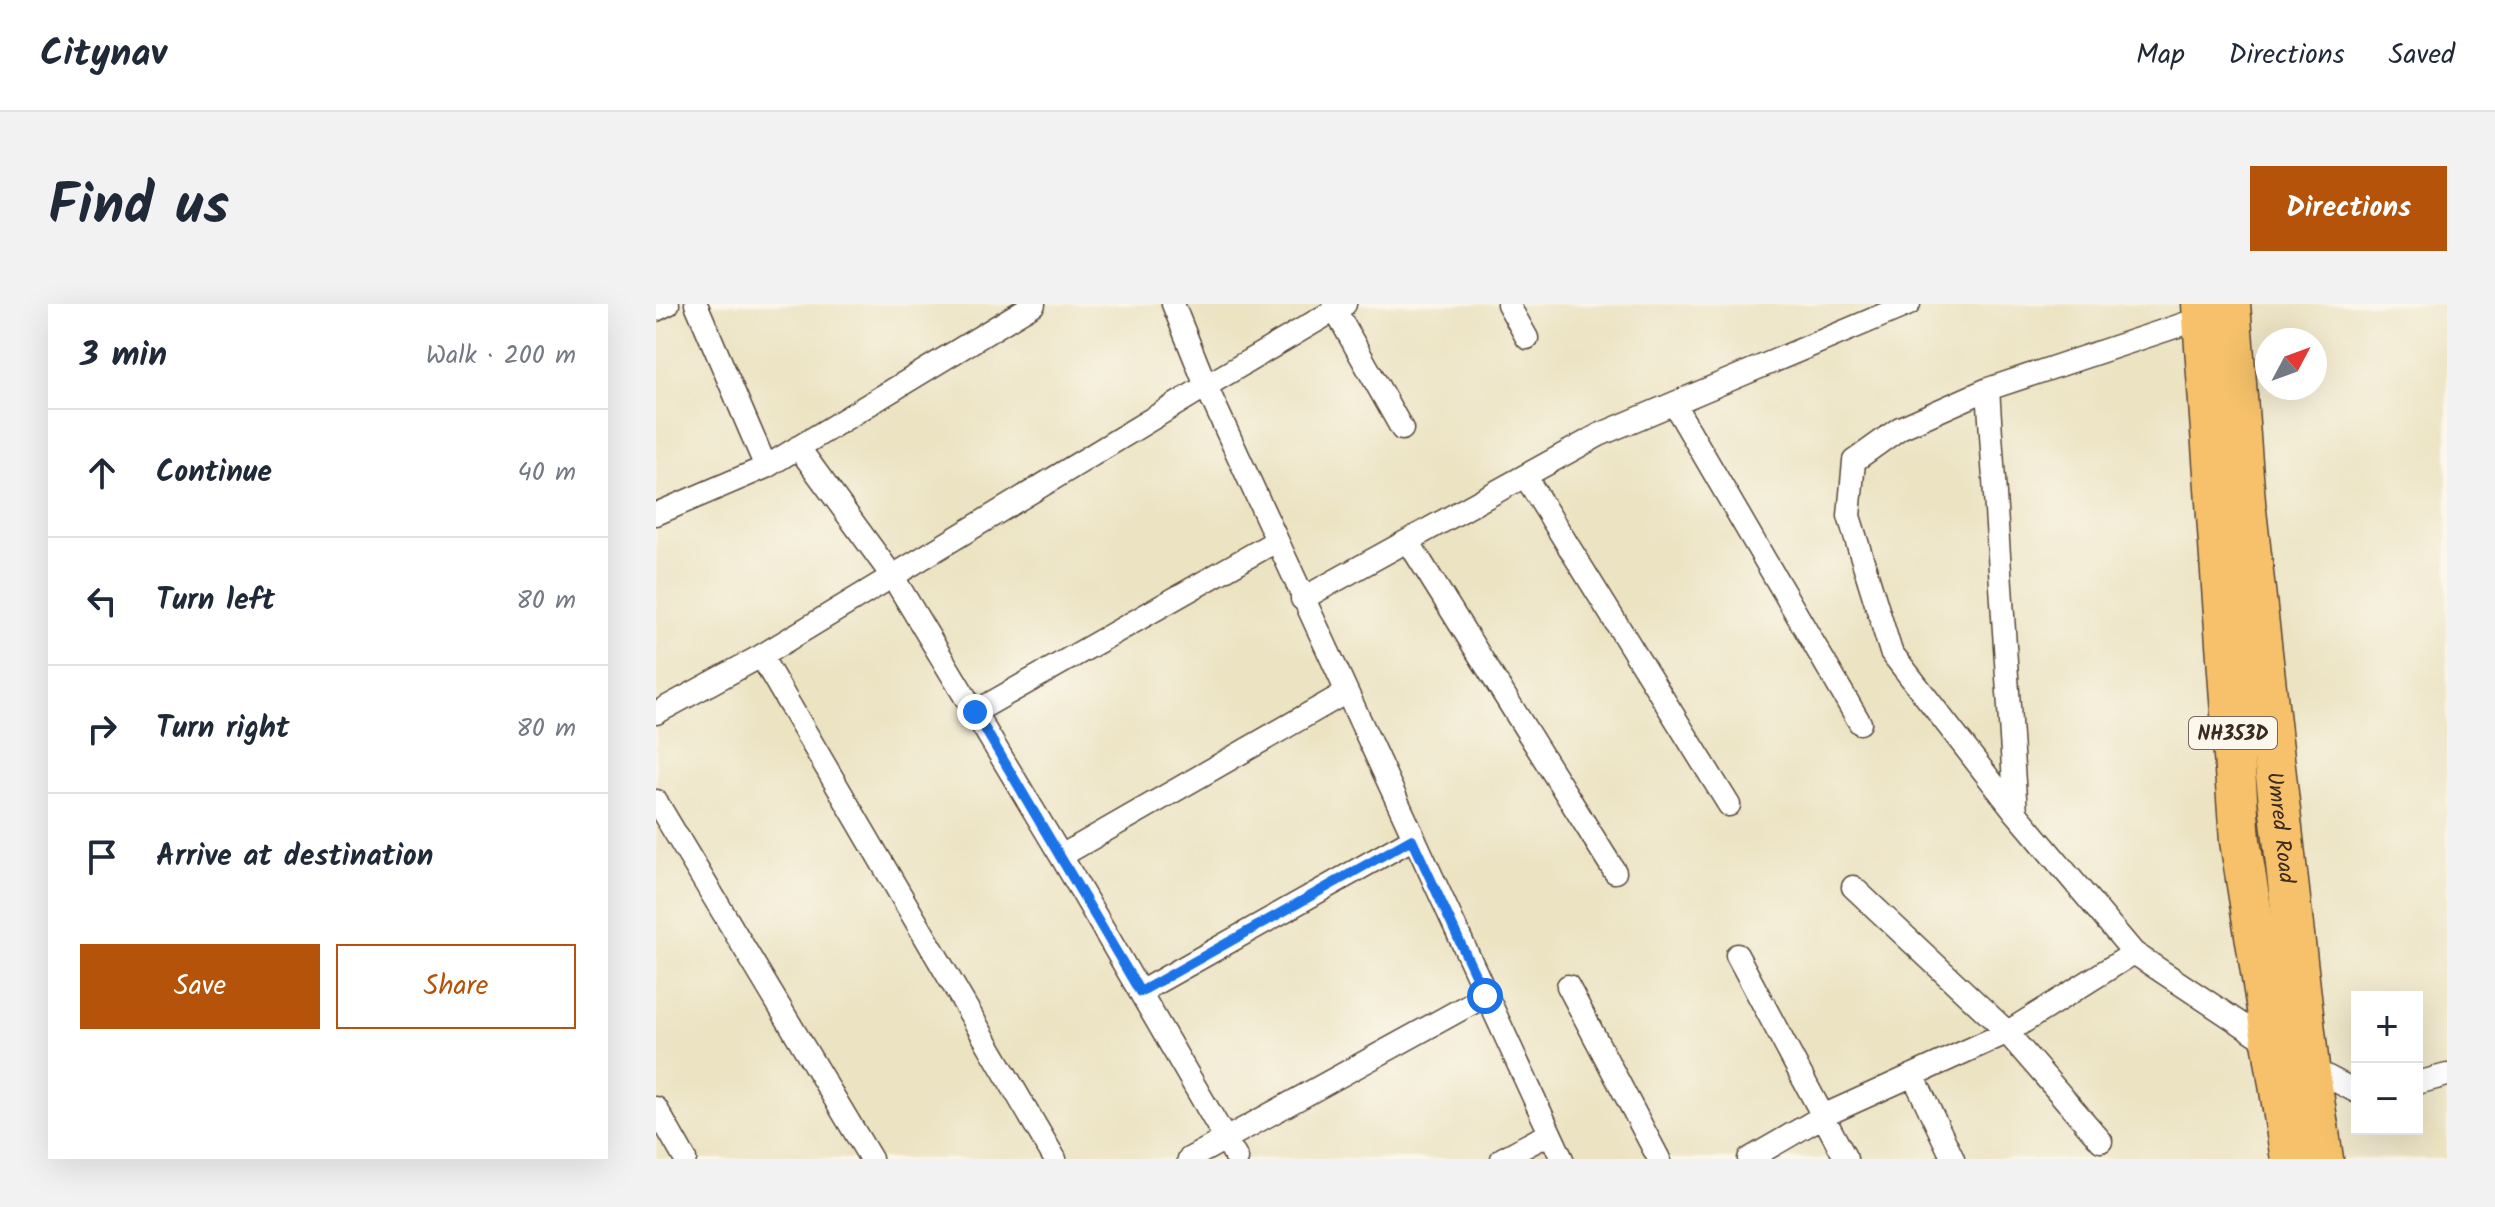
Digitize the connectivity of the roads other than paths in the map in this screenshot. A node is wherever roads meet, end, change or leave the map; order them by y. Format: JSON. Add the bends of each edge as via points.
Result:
{"nodes":[{"id":1,"x":668,"y":304,"type":"edge"},
{"id":2,"x":696,"y":304,"type":"edge"},
{"id":3,"x":1034,"y":304,"type":"edge"},
{"id":4,"x":1173,"y":304,"type":"edge"},
{"id":5,"x":1508,"y":304,"type":"edge"},
{"id":6,"x":1909,"y":304,"type":"edge"},
{"id":7,"x":1340,"y":307,"type":"edge"},
{"id":8,"x":2211,"y":309,"type":"edge"},
{"id":9,"x":656,"y":310,"type":"edge"},
{"id":10,"x":1527,"y":338,"type":"dead end"},
{"id":11,"x":1206,"y":386,"type":"junction"},
{"id":12,"x":1988,"y":389,"type":"junction"},
{"id":13,"x":1674,"y":404,"type":"junction"},
{"id":14,"x":1402,"y":429,"type":"dead end"},
{"id":15,"x":798,"y":447,"type":"junction"},
{"id":16,"x":2227,"y":454,"type":"junction"},
{"id":17,"x":766,"y":467,"type":"junction"},
{"id":18,"x":1525,"y":476,"type":"junction"},
{"id":19,"x":656,"y":514,"type":"edge"},
{"id":20,"x":1276,"y":541,"type":"junction"},
{"id":21,"x":1408,"y":541,"type":"junction"},
{"id":22,"x":893,"y":577,"type":"junction"},
{"id":23,"x":1302,"y":599,"type":"junction"},
{"id":24,"x":761,"y":656,"type":"junction"},
{"id":25,"x":1345,"y":693,"type":"junction"},
{"id":26,"x":975,"y":712,"type":"junction"},
{"id":27,"x":656,"y":713,"type":"edge"},
{"id":28,"x":1860,"y":723,"type":"dead end"},
{"id":29,"x":656,"y":801,"type":"edge"},
{"id":30,"x":1729,"y":805,"type":"dead end"},
{"id":31,"x":2016,"y":813,"type":"junction"},
{"id":32,"x":1412,"y":839,"type":"junction"},
{"id":33,"x":1061,"y":856,"type":"junction"},
{"id":34,"x":1615,"y":872,"type":"dead end"},
{"id":35,"x":1853,"y":887,"type":"dead end"},
{"id":36,"x":2134,"y":953,"type":"junction"},
{"id":37,"x":1737,"y":955,"type":"dead end"},
{"id":38,"x":1568,"y":986,"type":"dead end"},
{"id":39,"x":1140,"y":992,"type":"junction"},
{"id":40,"x":1485,"y":996,"type":"junction"},
{"id":41,"x":2006,"y":1033,"type":"junction"},
{"id":42,"x":2274,"y":1047,"type":"junction"},
{"id":43,"x":2309,"y":1067,"type":"junction"},
{"id":44,"x":1913,"y":1075,"type":"junction"},
{"id":45,"x":2447,"y":1075,"type":"edge"},
{"id":46,"x":2423,"y":1081,"type":"edge"},
{"id":47,"x":2351,"y":1089,"type":"edge"},
{"id":48,"x":656,"y":1108,"type":"edge"},
{"id":49,"x":1825,"y":1115,"type":"junction"},
{"id":50,"x":1550,"y":1133,"type":"junction"},
{"id":51,"x":1225,"y":1137,"type":"junction"},
{"id":52,"x":2101,"y":1141,"type":"dead end"},
{"id":53,"x":685,"y":1159,"type":"edge"},
{"id":54,"x":871,"y":1159,"type":"edge"},
{"id":55,"x":1055,"y":1159,"type":"edge"},
{"id":56,"x":1189,"y":1159,"type":"edge"},
{"id":57,"x":1237,"y":1159,"type":"edge"},
{"id":58,"x":1502,"y":1159,"type":"edge"},
{"id":59,"x":1562,"y":1159,"type":"edge"},
{"id":60,"x":1659,"y":1159,"type":"edge"},
{"id":61,"x":1749,"y":1159,"type":"edge"},
{"id":62,"x":1846,"y":1159,"type":"edge"},
{"id":63,"x":1953,"y":1159,"type":"edge"},
{"id":64,"x":2291,"y":1159,"type":"edge"},
{"id":65,"x":2323,"y":1159,"type":"edge"}],
"edges":[{"from":1,"to":9,"type":"street"},
{"from":2,"to":17,"type":"street"},
{"from":3,"to":15,"type":"street"},
{"from":4,"to":11,"type":"street"},
{"from":5,"to":10,"type":"street"},
{"from":6,"to":13,"type":"street"},
{"from":7,"to":11,"type":"street"},
{"from":7,"to":14,"type":"street"},
{"from":8,"to":12,"type":"street"},
{"from":8,"to":16,"type":"highway","number":"NH353D"},
{"from":11,"to":20,"type":"street"},
{"from":11,"to":22,"type":"street"},
{"from":12,"to":31,"type":"street"},
{"from":12,"to":31,"type":"street","via":[[1900,428],[1854,461],[1849,516],[1891,652]]},
{"from":13,"to":18,"type":"street","via":[[1599,435]]},
{"from":13,"to":28,"type":"street"},
{"from":15,"to":17,"type":"street"},
{"from":15,"to":22,"type":"street"},
{"from":16,"to":42,"type":"highway","number":"NH353D","via":[[2240,841]]},
{"from":16,"to":43,"type":"highway","name":"Umred Road","number":"NH353D"},
{"from":17,"to":19,"type":"street"},
{"from":18,"to":21,"type":"street"},
{"from":18,"to":30,"type":"street"},
{"from":20,"to":23,"type":"street"},
{"from":20,"to":26,"type":"street"},
{"from":21,"to":23,"type":"street"},
{"from":21,"to":34,"type":"street"},
{"from":22,"to":24,"type":"street"},
{"from":22,"to":26,"type":"street"},
{"from":23,"to":25,"type":"street"},
{"from":24,"to":27,"type":"street"},
{"from":24,"to":55,"type":"street"},
{"from":25,"to":32,"type":"street"},
{"from":25,"to":33,"type":"street"},
{"from":26,"to":33,"type":"street"},
{"from":29,"to":54,"type":"street"},
{"from":31,"to":36,"type":"street"},
{"from":32,"to":39,"type":"street"},
{"from":32,"to":40,"type":"street"},
{"from":33,"to":39,"type":"street"},
{"from":35,"to":41,"type":"street"},
{"from":36,"to":41,"type":"street"},
{"from":36,"to":42,"type":"street"},
{"from":37,"to":49,"type":"street"},
{"from":38,"to":60,"type":"street"},
{"from":39,"to":51,"type":"street"},
{"from":40,"to":50,"type":"street"},
{"from":40,"to":51,"type":"street"},
{"from":41,"to":44,"type":"street"},
{"from":41,"to":52,"type":"street"},
{"from":42,"to":43,"type":"street"},
{"from":42,"to":64,"type":"highway","number":"NH353D"},
{"from":43,"to":47,"type":"street"},
{"from":43,"to":65,"type":"highway","name":"Umred Road","number":"NH353D"},
{"from":44,"to":49,"type":"street"},
{"from":44,"to":63,"type":"street"},
{"from":45,"to":46,"type":"street"},
{"from":48,"to":53,"type":"street"},
{"from":49,"to":61,"type":"street"},
{"from":49,"to":62,"type":"street"},
{"from":50,"to":58,"type":"street"},
{"from":50,"to":59,"type":"street"},
{"from":51,"to":56,"type":"street"},
{"from":51,"to":57,"type":"street"}]}
